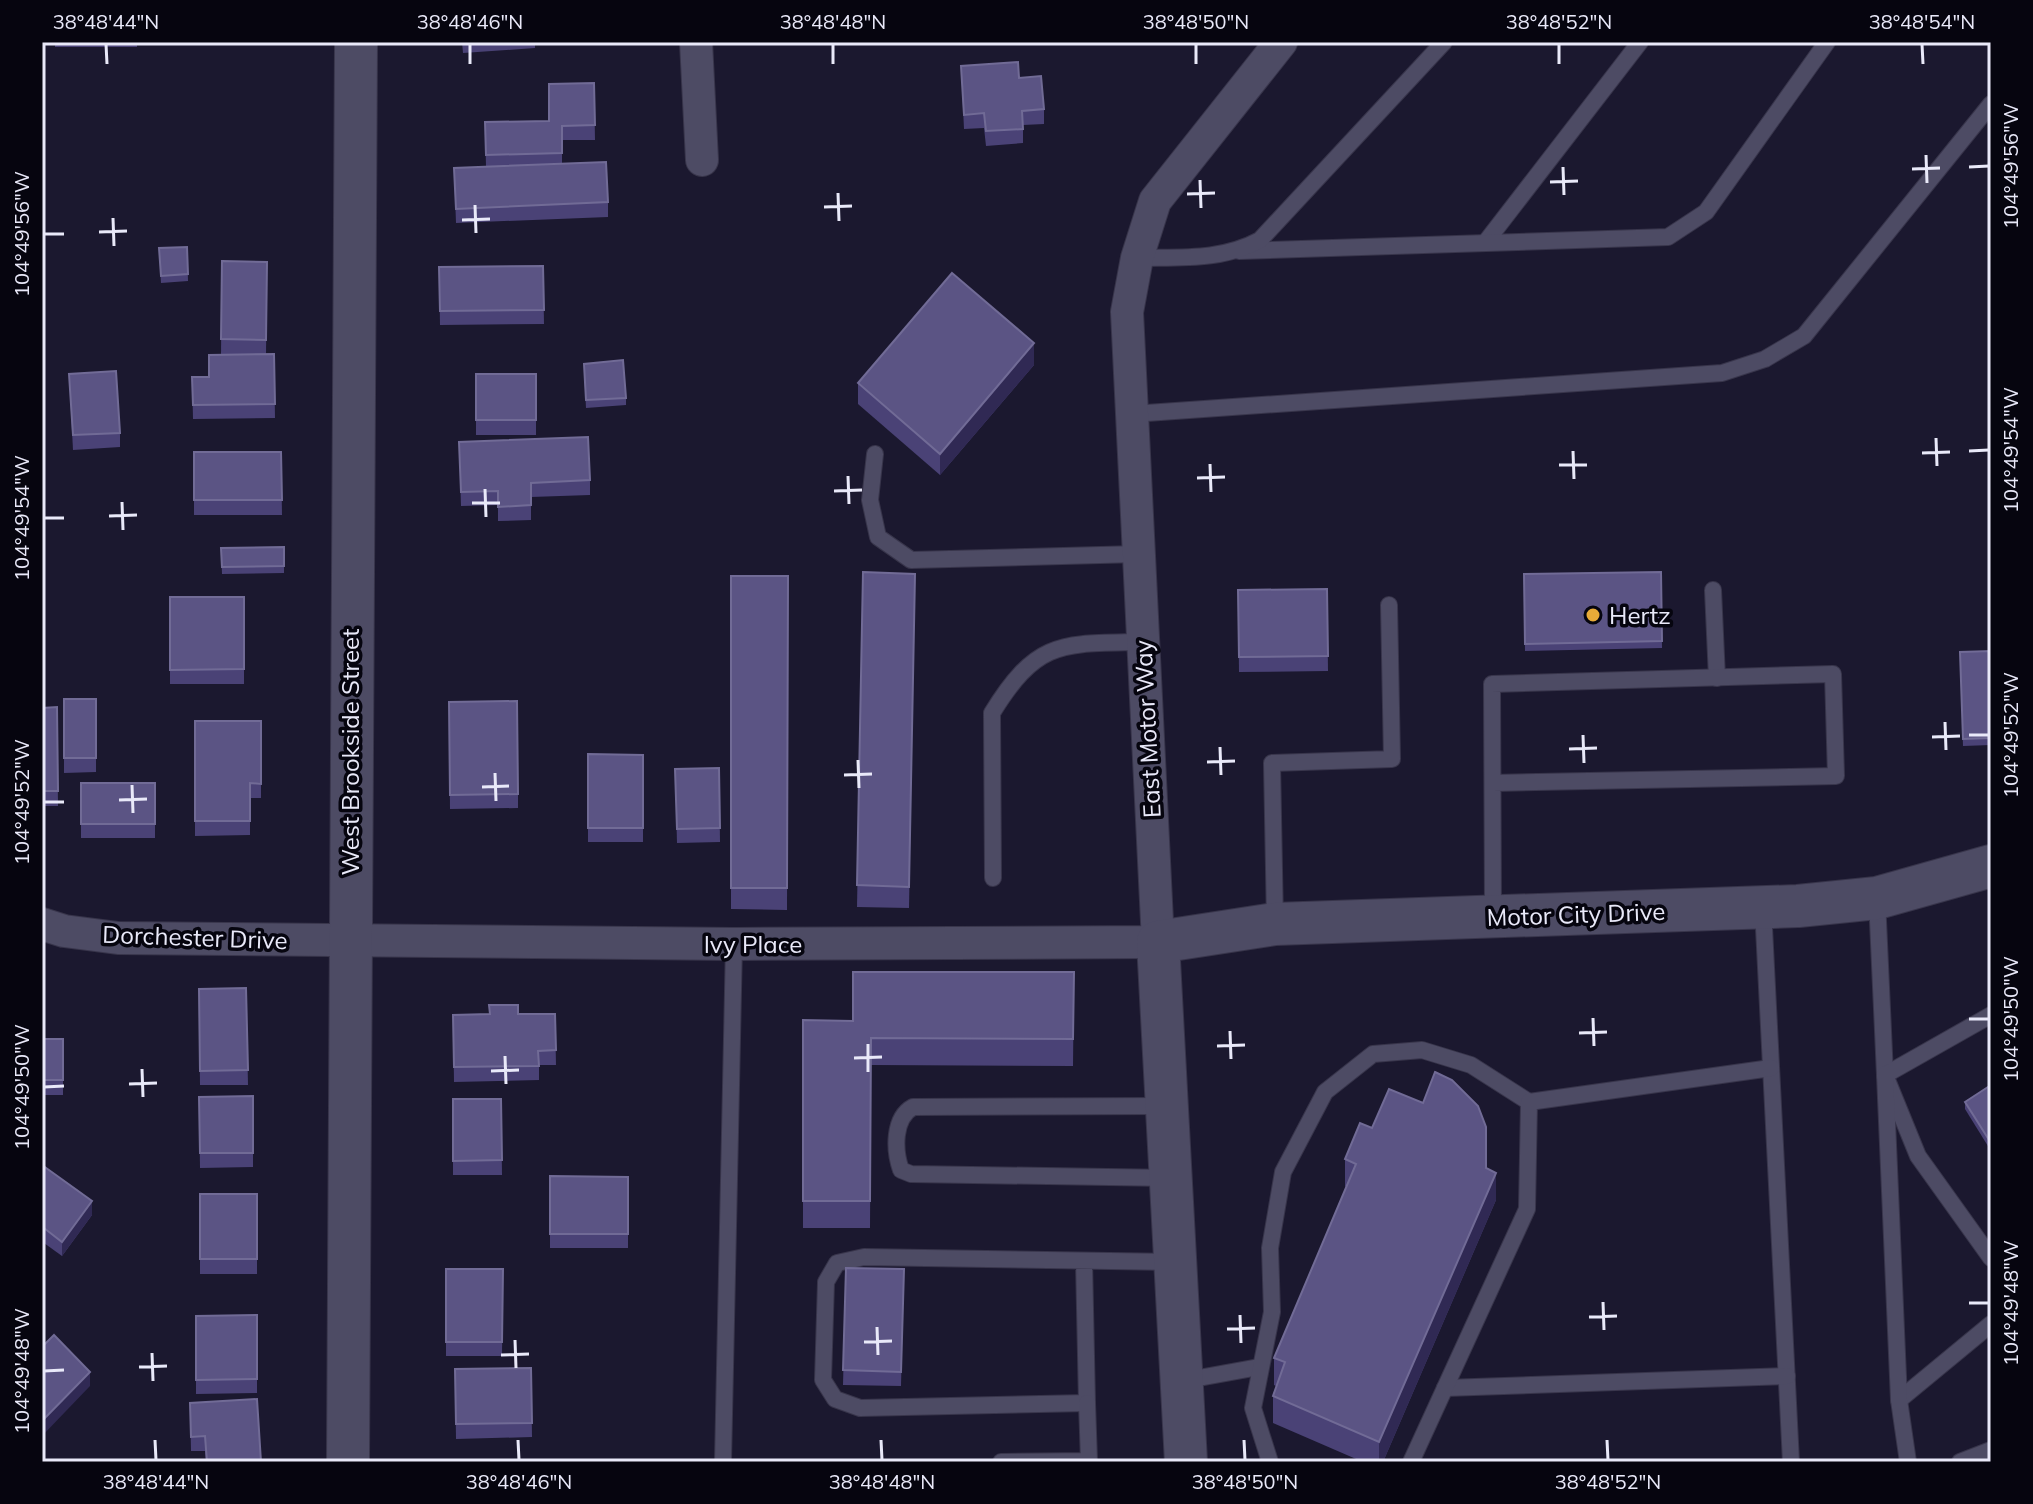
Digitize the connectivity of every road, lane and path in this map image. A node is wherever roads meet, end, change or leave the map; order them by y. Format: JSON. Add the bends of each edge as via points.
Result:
{"nodes":[{"id":1,"x":356,"y":42,"type":"edge"},
{"id":2,"x":696,"y":42,"type":"edge"},
{"id":3,"x":1281,"y":42,"type":"edge"},
{"id":4,"x":1444,"y":42,"type":"edge"},
{"id":5,"x":1640,"y":42,"type":"edge"},
{"id":6,"x":1827,"y":42,"type":"edge"},
{"id":7,"x":1991,"y":104,"type":"edge"},
{"id":8,"x":702,"y":160,"type":"dead end"},
{"id":9,"x":1485,"y":243,"type":"junction"},
{"id":10,"x":1239,"y":251,"type":"junction"},
{"id":11,"x":1137,"y":258,"type":"junction"},
{"id":12,"x":1132,"y":414,"type":"junction"},
{"id":13,"x":875,"y":454,"type":"dead end"},
{"id":14,"x":1138,"y":554,"type":"junction"},
{"id":15,"x":1713,"y":590,"type":"dead end"},
{"id":16,"x":1389,"y":605,"type":"dead end"},
{"id":17,"x":1143,"y":642,"type":"junction"},
{"id":18,"x":1717,"y":678,"type":"junction"},
{"id":19,"x":1493,"y":783,"type":"junction"},
{"id":20,"x":1991,"y":866,"type":"edge"},
{"id":21,"x":993,"y":878,"type":"dead end"},
{"id":22,"x":1877,"y":898,"type":"junction"},
{"id":23,"x":1763,"y":908,"type":"junction"},
{"id":24,"x":1493,"y":917,"type":"junction"},
{"id":25,"x":42,"y":924,"type":"edge"},
{"id":26,"x":1275,"y":924,"type":"junction"},
{"id":27,"x":349,"y":941,"type":"junction"},
{"id":28,"x":1158,"y":942,"type":"junction"},
{"id":29,"x":734,"y":944,"type":"junction"},
{"id":30,"x":1991,"y":1015,"type":"edge"},
{"id":31,"x":1771,"y":1068,"type":"junction"},
{"id":32,"x":1885,"y":1075,"type":"junction"},
{"id":33,"x":1529,"y":1102,"type":"junction"},
{"id":34,"x":1166,"y":1106,"type":"junction"},
{"id":35,"x":1170,"y":1178,"type":"junction"},
{"id":36,"x":1991,"y":1258,"type":"edge"},
{"id":37,"x":1084,"y":1261,"type":"junction"},
{"id":38,"x":1175,"y":1262,"type":"junction"},
{"id":39,"x":1991,"y":1324,"type":"edge"},
{"id":40,"x":1259,"y":1367,"type":"junction"},
{"id":41,"x":1787,"y":1376,"type":"junction"},
{"id":42,"x":1181,"y":1381,"type":"junction"},
{"id":43,"x":1445,"y":1388,"type":"junction"},
{"id":44,"x":1899,"y":1400,"type":"junction"},
{"id":45,"x":1087,"y":1403,"type":"junction"},
{"id":46,"x":1991,"y":1450,"type":"edge"},
{"id":47,"x":348,"y":1462,"type":"edge"},
{"id":48,"x":723,"y":1462,"type":"edge"},
{"id":49,"x":1001,"y":1462,"type":"edge"},
{"id":50,"x":1186,"y":1462,"type":"edge"},
{"id":51,"x":1270,"y":1462,"type":"edge"},
{"id":52,"x":1411,"y":1462,"type":"edge"},
{"id":53,"x":1791,"y":1462,"type":"edge"},
{"id":54,"x":1908,"y":1462,"type":"edge"},
{"id":55,"x":1960,"y":1462,"type":"edge"}],
"edges":[{"from":1,"to":27,"type":"street","name":"West Brookside Street"},
{"from":2,"to":8,"type":"street"},
{"from":3,"to":11,"type":"street","name":"East Motor Way","via":[[1155,201]]},
{"from":4,"to":10,"type":"lane","via":[[1260,240]]},
{"from":5,"to":9,"type":"lane"},
{"from":6,"to":9,"type":"lane","via":[[1706,212],[1688,226],[1668,237]]},
{"from":7,"to":12,"type":"lane","via":[[1804,336],[1765,359],[1722,373]]},
{"from":9,"to":10,"type":"lane"},
{"from":10,"to":11,"type":"lane"},
{"from":11,"to":12,"type":"street","name":"East Motor Way","via":[[1127,312]]},
{"from":12,"to":14,"type":"street","name":"East Motor Way"},
{"from":13,"to":14,"type":"lane","via":[[870,500],[878,537],[911,560]]},
{"from":14,"to":17,"type":"street","name":"East Motor Way"},
{"from":15,"to":18,"type":"lane"},
{"from":16,"to":26,"type":"lane","via":[[1392,759],[1272,763]]},
{"from":17,"to":21,"type":"lane","via":[[1066,644],[1040,656],[992,713]]},
{"from":17,"to":28,"type":"street","name":"East Motor Way"},
{"from":18,"to":19,"type":"lane","via":[[1492,684]]},
{"from":18,"to":19,"type":"lane","via":[[1833,674],[1836,776]]},
{"from":19,"to":24,"type":"lane"},
{"from":20,"to":22,"type":"street","name":"Motor City Drive"},
{"from":22,"to":23,"type":"street","name":"Motor City Drive"},
{"from":22,"to":32,"type":"lane"},
{"from":23,"to":24,"type":"street","name":"Motor City Drive"},
{"from":23,"to":31,"type":"lane"},
{"from":24,"to":26,"type":"street","name":"Motor City Drive"},
{"from":25,"to":27,"type":"street","name":"Dorchester Drive","via":[[118,938]]},
{"from":26,"to":28,"type":"street","name":"Motor City Drive"},
{"from":27,"to":29,"type":"street","name":"Ivy Place"},
{"from":27,"to":47,"type":"street","name":"West Brookside Street"},
{"from":28,"to":29,"type":"street","name":"Ivy Place"},
{"from":28,"to":34,"type":"street","name":"East Motor Way"},
{"from":29,"to":48,"type":"lane"},
{"from":30,"to":32,"type":"lane"},
{"from":31,"to":33,"type":"lane"},
{"from":31,"to":41,"type":"lane"},
{"from":32,"to":36,"type":"lane","via":[[1918,1156]]},
{"from":32,"to":44,"type":"lane"},
{"from":33,"to":40,"type":"lane","via":[[1471,1065],[1422,1050],[1373,1054],[1325,1092],[1283,1172],[1270,1248],[1272,1312]]},
{"from":33,"to":43,"type":"lane","via":[[1527,1209]]},
{"from":34,"to":35,"type":"street","name":"East Motor Way"},
{"from":34,"to":35,"type":"lane","via":[[913,1107],[898,1123],[897,1160],[901,1170],[911,1174]]},
{"from":35,"to":38,"type":"street","name":"East Motor Way"},
{"from":37,"to":38,"type":"lane"},
{"from":37,"to":45,"type":"lane"},
{"from":37,"to":45,"type":"lane","via":[[864,1257],[837,1263],[826,1282],[823,1380],[835,1399],[860,1408]]},
{"from":38,"to":42,"type":"street","name":"East Motor Way"},
{"from":39,"to":44,"type":"lane"},
{"from":40,"to":42,"type":"lane"},
{"from":40,"to":51,"type":"lane","via":[[1253,1408]]},
{"from":41,"to":43,"type":"lane"},
{"from":41,"to":53,"type":"lane"},
{"from":42,"to":50,"type":"street","name":"East Motor Way"},
{"from":43,"to":52,"type":"lane"},
{"from":44,"to":54,"type":"lane"},
{"from":45,"to":49,"type":"lane","via":[[1089,1461]]},
{"from":46,"to":55,"type":"lane"}]}
